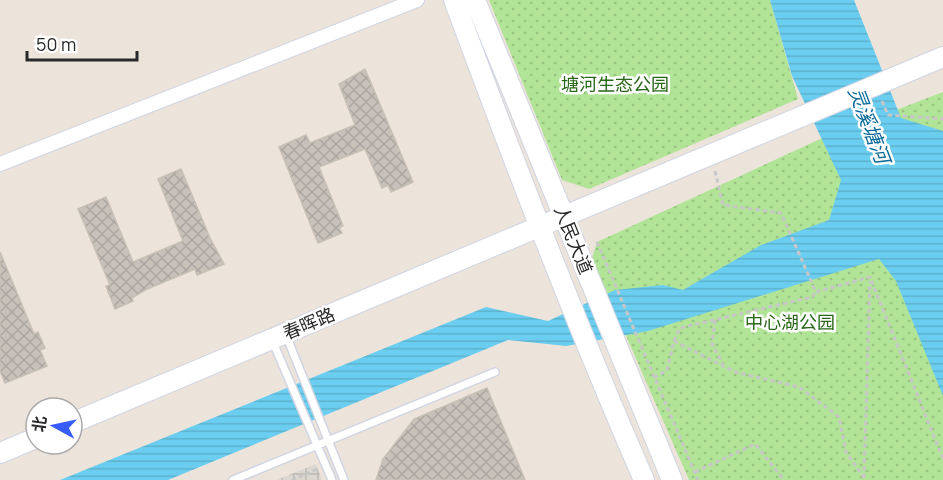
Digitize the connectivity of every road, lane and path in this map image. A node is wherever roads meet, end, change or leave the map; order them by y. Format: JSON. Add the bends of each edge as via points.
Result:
{"nodes":[{"id":1,"x":417,"y":0,"type":"edge"},
{"id":2,"x":454,"y":0,"type":"edge"},
{"id":3,"x":475,"y":0,"type":"edge"},
{"id":4,"x":943,"y":57,"type":"edge"},
{"id":5,"x":876,"y":86,"type":"junction"},
{"id":6,"x":943,"y":118,"type":"edge"},
{"id":7,"x":711,"y":154,"type":"junction"},
{"id":8,"x":0,"y":164,"type":"edge"},
{"id":9,"x":549,"y":222,"type":"junction"},
{"id":10,"x":597,"y":242,"type":"dead end"},
{"id":11,"x":870,"y":277,"type":"junction"},
{"id":12,"x":816,"y":292,"type":"junction"},
{"id":13,"x":715,"y":320,"type":"junction"},
{"id":14,"x":279,"y":337,"type":"junction"},
{"id":15,"x":674,"y":341,"type":"junction"},
{"id":16,"x":723,"y":366,"type":"junction"},
{"id":17,"x":495,"y":372,"type":"dead end"},
{"id":18,"x":654,"y":378,"type":"junction"},
{"id":19,"x":84,"y":418,"type":"edge"},
{"id":20,"x":328,"y":441,"type":"junction"},
{"id":21,"x":24,"y":443,"type":"edge"},
{"id":22,"x":317,"y":445,"type":"junction"},
{"id":23,"x":0,"y":453,"type":"edge"},
{"id":24,"x":943,"y":459,"type":"edge"},
{"id":25,"x":326,"y":466,"type":"junction"},
{"id":26,"x":695,"y":472,"type":"junction"},
{"id":27,"x":864,"y":479,"type":"edge"},
{"id":28,"x":233,"y":480,"type":"edge"},
{"id":29,"x":292,"y":480,"type":"edge"},
{"id":30,"x":332,"y":480,"type":"edge"},
{"id":31,"x":344,"y":480,"type":"edge"},
{"id":32,"x":644,"y":480,"type":"edge"},
{"id":33,"x":672,"y":480,"type":"edge"},
{"id":34,"x":698,"y":480,"type":"edge"},
{"id":35,"x":784,"y":480,"type":"edge"}],
"edges":[{"from":1,"to":8,"type":"street"},
{"from":2,"to":9,"type":"main road","name":"人民大道"},
{"from":3,"to":9,"type":"main road","name":"人民大道"},
{"from":4,"to":5,"type":"main road"},
{"from":5,"to":6,"type":"path","via":[[888,115]]},
{"from":5,"to":7,"type":"main road","name":"春晖路"},
{"from":7,"to":9,"type":"main road","name":"春晖路"},
{"from":7,"to":12,"type":"path","via":[[723,205],[781,213]]},
{"from":9,"to":14,"type":"main road","name":"春晖路"},
{"from":9,"to":32,"type":"main road","name":"人民大道","via":[[588,352]]},
{"from":9,"to":33,"type":"main road","name":"人民大道"},
{"from":10,"to":18,"type":"path"},
{"from":11,"to":12,"type":"path"},
{"from":11,"to":24,"type":"path"},
{"from":11,"to":27,"type":"path"},
{"from":12,"to":13,"type":"path","via":[[812,297]]},
{"from":13,"to":15,"type":"path","via":[[680,328]]},
{"from":13,"to":16,"type":"path","via":[[712,344]]},
{"from":14,"to":19,"type":"main road","name":"春晖路"},
{"from":14,"to":20,"type":"lane"},
{"from":14,"to":22,"type":"lane"},
{"from":15,"to":16,"type":"path"},
{"from":15,"to":18,"type":"path","via":[[667,370]]},
{"from":16,"to":27,"type":"path","via":[[798,387],[839,417],[846,452]]},
{"from":17,"to":20,"type":"lane"},
{"from":18,"to":26,"type":"path"},
{"from":20,"to":22,"type":"lane"},
{"from":20,"to":31,"type":"lane"},
{"from":21,"to":23,"type":"main road"},
{"from":22,"to":25,"type":"lane"},
{"from":22,"to":28,"type":"lane"},
{"from":25,"to":29,"type":"path"},
{"from":25,"to":30,"type":"lane"},
{"from":26,"to":34,"type":"path"},
{"from":26,"to":35,"type":"path","via":[[755,444]]}]}
